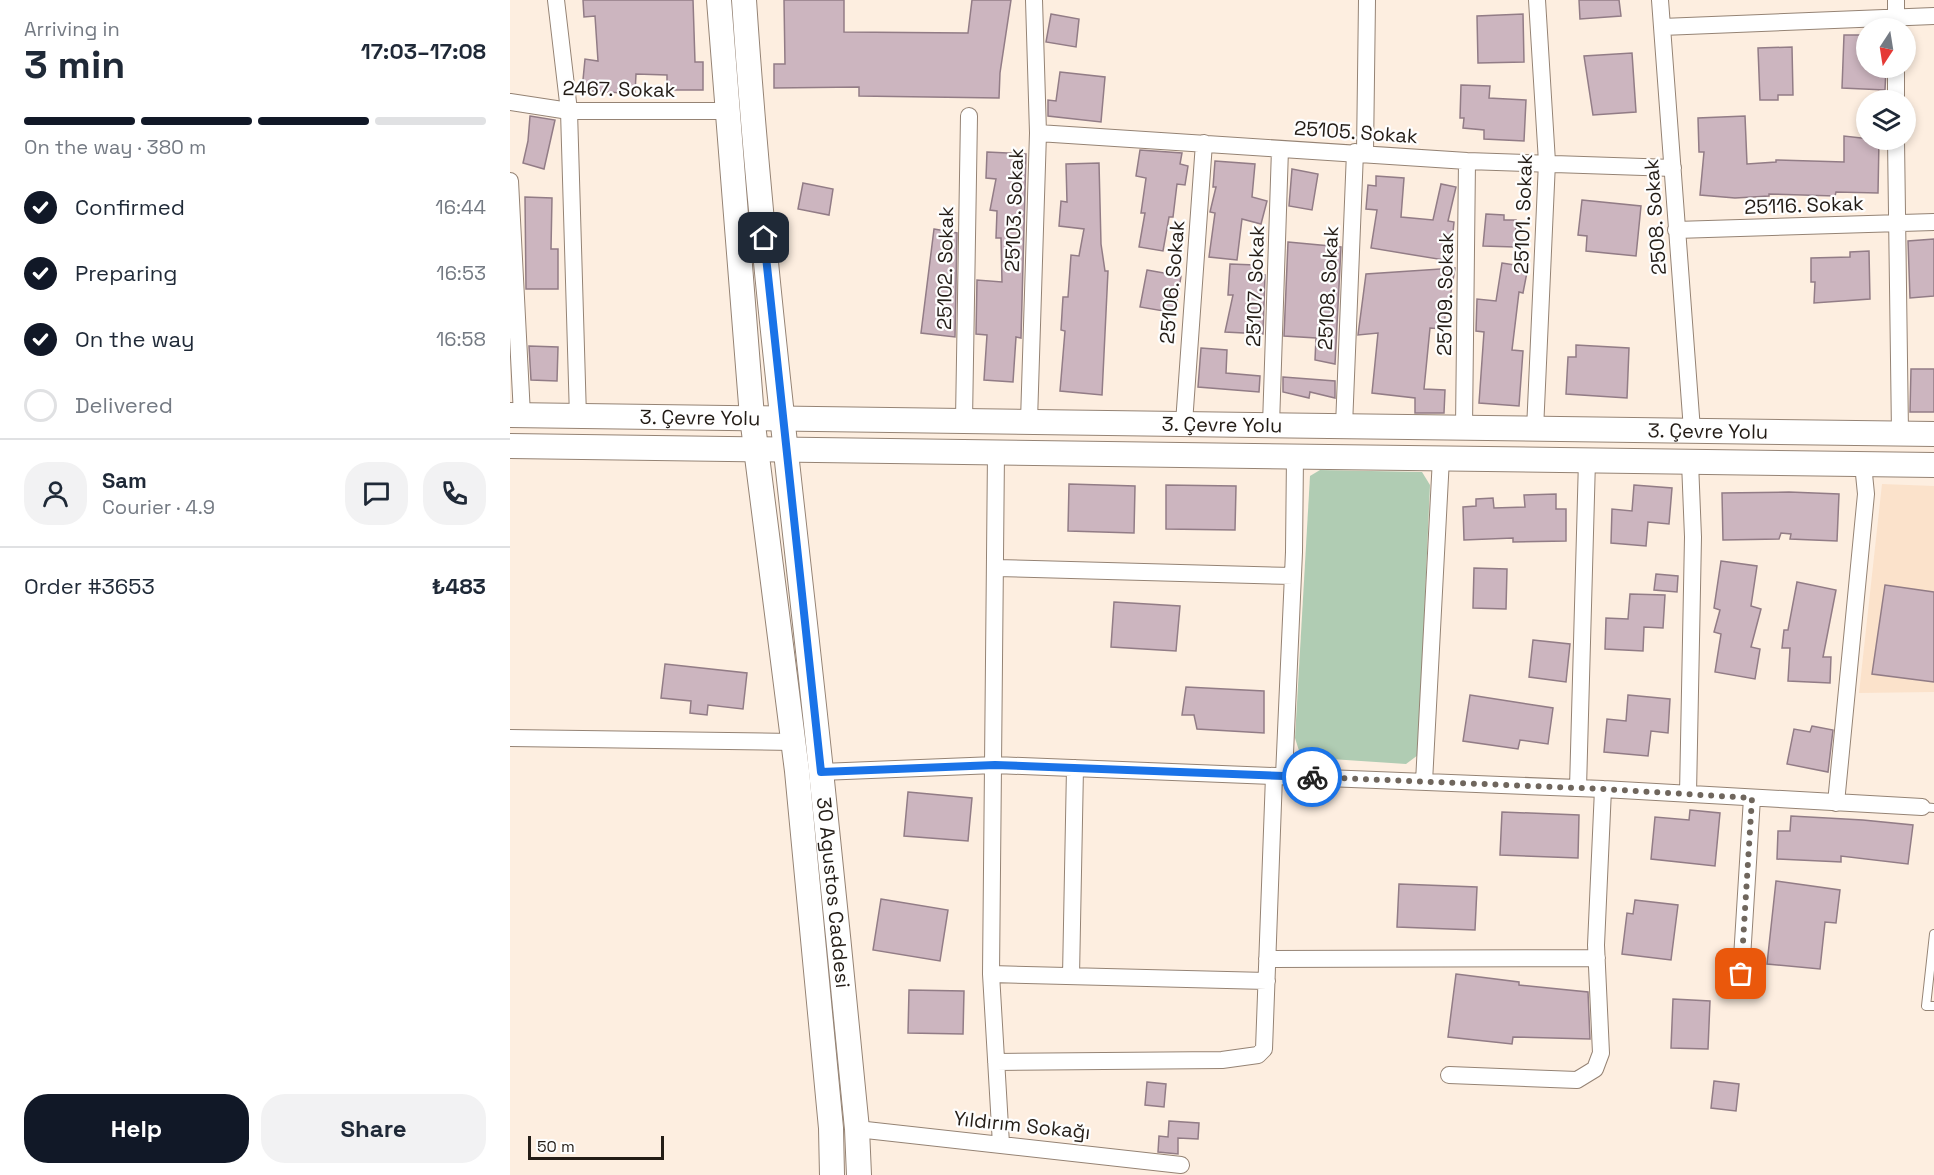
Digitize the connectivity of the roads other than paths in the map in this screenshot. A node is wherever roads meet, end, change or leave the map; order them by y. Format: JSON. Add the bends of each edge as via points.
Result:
{"nodes":[{"id":1,"x":556,"y":0,"type":"edge"},
{"id":2,"x":719,"y":0,"type":"edge"},
{"id":3,"x":744,"y":0,"type":"edge"},
{"id":4,"x":1034,"y":0,"type":"edge"},
{"id":5,"x":1367,"y":0,"type":"edge"},
{"id":6,"x":1538,"y":0,"type":"edge"},
{"id":7,"x":1660,"y":0,"type":"edge"},
{"id":8,"x":1896,"y":0,"type":"edge"},
{"id":9,"x":1934,"y":16,"type":"edge"},
{"id":10,"x":1896,"y":18,"type":"edge"},
{"id":11,"x":1916,"y":19,"type":"edge"},
{"id":12,"x":1856,"y":24,"type":"edge"},
{"id":13,"x":1662,"y":27,"type":"junction"},
{"id":14,"x":510,"y":102,"type":"edge"},
{"id":15,"x":568,"y":111,"type":"junction"},
{"id":16,"x":728,"y":111,"type":"junction"},
{"id":17,"x":969,"y":116,"type":"dead end"},
{"id":18,"x":1038,"y":133,"type":"junction"},
{"id":19,"x":1204,"y":143,"type":"junction"},
{"id":20,"x":1280,"y":149,"type":"junction"},
{"id":21,"x":1896,"y":150,"type":"edge"},
{"id":22,"x":1360,"y":153,"type":"junction"},
{"id":23,"x":1467,"y":161,"type":"junction"},
{"id":24,"x":1547,"y":162,"type":"junction"},
{"id":25,"x":1673,"y":168,"type":"junction"},
{"id":26,"x":510,"y":182,"type":"edge"},
{"id":27,"x":1897,"y":222,"type":"junction"},
{"id":28,"x":1934,"y":222,"type":"edge"},
{"id":29,"x":1676,"y":230,"type":"junction"},
{"id":30,"x":516,"y":415,"type":"edge"},
{"id":31,"x":578,"y":417,"type":"junction"},
{"id":32,"x":752,"y":417,"type":"junction"},
{"id":33,"x":781,"y":418,"type":"junction"},
{"id":34,"x":964,"y":420,"type":"junction"},
{"id":35,"x":1029,"y":421,"type":"junction"},
{"id":36,"x":1184,"y":423,"type":"junction"},
{"id":37,"x":1271,"y":425,"type":"junction"},
{"id":38,"x":1344,"y":426,"type":"junction"},
{"id":39,"x":1464,"y":427,"type":"junction"},
{"id":40,"x":1535,"y":429,"type":"junction"},
{"id":41,"x":1692,"y":430,"type":"junction"},
{"id":42,"x":1900,"y":434,"type":"junction"},
{"id":43,"x":1934,"y":434,"type":"edge"},
{"id":44,"x":510,"y":446,"type":"edge"},
{"id":45,"x":756,"y":449,"type":"junction"},
{"id":46,"x":785,"y":449,"type":"junction"},
{"id":47,"x":996,"y":452,"type":"junction"},
{"id":48,"x":1295,"y":456,"type":"junction"},
{"id":49,"x":1441,"y":458,"type":"junction"},
{"id":50,"x":1587,"y":460,"type":"junction"},
{"id":51,"x":1690,"y":462,"type":"junction"},
{"id":52,"x":1863,"y":464,"type":"junction"},
{"id":53,"x":1934,"y":465,"type":"edge"},
{"id":54,"x":996,"y":568,"type":"junction"},
{"id":55,"x":1293,"y":576,"type":"junction"},
{"id":56,"x":510,"y":738,"type":"edge"},
{"id":57,"x":793,"y":742,"type":"junction"},
{"id":58,"x":995,"y":765,"type":"junction"},
{"id":59,"x":1075,"y":768,"type":"junction"},
{"id":60,"x":821,"y":772,"type":"junction"},
{"id":61,"x":1279,"y":776,"type":"junction"},
{"id":62,"x":1424,"y":782,"type":"junction"},
{"id":63,"x":1578,"y":788,"type":"junction"},
{"id":64,"x":1603,"y":789,"type":"junction"},
{"id":65,"x":1688,"y":794,"type":"junction"},
{"id":66,"x":1752,"y":798,"type":"junction"},
{"id":67,"x":1836,"y":803,"type":"junction"},
{"id":68,"x":1928,"y":807,"type":"edge"},
{"id":69,"x":1934,"y":934,"type":"edge"},
{"id":70,"x":1597,"y":958,"type":"junction"},
{"id":71,"x":1267,"y":959,"type":"junction"},
{"id":72,"x":991,"y":974,"type":"junction"},
{"id":73,"x":1741,"y":974,"type":"dead end"},
{"id":74,"x":1071,"y":976,"type":"junction"},
{"id":75,"x":1267,"y":981,"type":"junction"},
{"id":76,"x":1934,"y":1006,"type":"edge"},
{"id":77,"x":996,"y":1062,"type":"junction"},
{"id":78,"x":1449,"y":1076,"type":"dead end"},
{"id":79,"x":857,"y":1129,"type":"junction"},
{"id":80,"x":1001,"y":1144,"type":"junction"},
{"id":81,"x":1181,"y":1165,"type":"dead end"},
{"id":82,"x":832,"y":1175,"type":"edge"},
{"id":83,"x":859,"y":1175,"type":"edge"}],
"edges":[{"from":1,"to":15,"type":"street"},
{"from":2,"to":16,"type":"main road","name":"30 Agustos Caddesi"},
{"from":3,"to":33,"type":"main road","name":"30 Agustos Caddesi"},
{"from":4,"to":18,"type":"street","name":"25103. Sokak"},
{"from":5,"to":22,"type":"street","name":"25108. Sokak"},
{"from":6,"to":24,"type":"street","name":"25101. Sokak"},
{"from":7,"to":13,"type":"street","name":"2508. Sokak"},
{"from":8,"to":10,"type":"street"},
{"from":9,"to":11,"type":"street"},
{"from":12,"to":13,"type":"street"},
{"from":13,"to":25,"type":"street","name":"2508. Sokak"},
{"from":14,"to":15,"type":"street","name":"2467. Sokak"},
{"from":15,"to":16,"type":"street","name":"2467. Sokak"},
{"from":15,"to":31,"type":"street"},
{"from":16,"to":32,"type":"main road","name":"30 Agustos Caddesi"},
{"from":17,"to":34,"type":"street","name":"25102. Sokak"},
{"from":18,"to":19,"type":"street","name":"25105. Sokak"},
{"from":18,"to":35,"type":"street","name":"25103. Sokak"},
{"from":19,"to":20,"type":"street","name":"25105. Sokak"},
{"from":19,"to":36,"type":"street","name":"25106. Sokak"},
{"from":20,"to":22,"type":"street","name":"25105. Sokak"},
{"from":20,"to":37,"type":"street","name":"25107. Sokak"},
{"from":21,"to":27,"type":"street"},
{"from":22,"to":23,"type":"street","name":"25105. Sokak"},
{"from":22,"to":38,"type":"street","name":"25108. Sokak"},
{"from":23,"to":24,"type":"street","name":"25105. Sokak"},
{"from":23,"to":39,"type":"street","name":"25109. Sokak"},
{"from":24,"to":25,"type":"street","name":"25105. Sokak"},
{"from":24,"to":40,"type":"street","name":"25101. Sokak"},
{"from":25,"to":29,"type":"street","name":"2508. Sokak"},
{"from":26,"to":30,"type":"street"},
{"from":27,"to":28,"type":"street","name":"25116. Sokak"},
{"from":27,"to":29,"type":"street","name":"25116. Sokak"},
{"from":27,"to":42,"type":"street"},
{"from":29,"to":41,"type":"street","name":"2508. Sokak"},
{"from":30,"to":31,"type":"main road","name":"3. Çevre Yolu"},
{"from":31,"to":32,"type":"main road","name":"3. Çevre Yolu"},
{"from":32,"to":33,"type":"main road","name":"3. Çevre Yolu"},
{"from":32,"to":45,"type":"main road","name":"30 Agustos Caddesi"},
{"from":33,"to":34,"type":"main road","name":"3. Çevre Yolu"},
{"from":33,"to":46,"type":"main road","name":"30 Agustos Caddesi"},
{"from":34,"to":35,"type":"main road","name":"3. Çevre Yolu"},
{"from":35,"to":36,"type":"main road","name":"3. Çevre Yolu"},
{"from":36,"to":37,"type":"main road","name":"3. Çevre Yolu"},
{"from":37,"to":38,"type":"main road","name":"3. Çevre Yolu"},
{"from":38,"to":39,"type":"main road","name":"3. Çevre Yolu"},
{"from":39,"to":40,"type":"main road","name":"3. Çevre Yolu"},
{"from":40,"to":41,"type":"main road","name":"3. Çevre Yolu"},
{"from":41,"to":42,"type":"main road","name":"3. Çevre Yolu"},
{"from":42,"to":43,"type":"main road","name":"3. Çevre Yolu"},
{"from":44,"to":45,"type":"main road","name":"3. Çevre Yolu"},
{"from":45,"to":46,"type":"main road","name":"3. Çevre Yolu"},
{"from":45,"to":57,"type":"main road","name":"30 Agustos Caddesi"},
{"from":46,"to":47,"type":"main road","name":"3. Çevre Yolu"},
{"from":46,"to":60,"type":"main road","name":"30 Agustos Caddesi"},
{"from":47,"to":48,"type":"main road","name":"3. Çevre Yolu"},
{"from":47,"to":54,"type":"street"},
{"from":48,"to":49,"type":"main road","name":"3. Çevre Yolu"},
{"from":48,"to":55,"type":"street"},
{"from":49,"to":50,"type":"main road","name":"3. Çevre Yolu"},
{"from":49,"to":62,"type":"street"},
{"from":50,"to":51,"type":"main road","name":"3. Çevre Yolu"},
{"from":50,"to":63,"type":"street"},
{"from":51,"to":52,"type":"main road","name":"3. Çevre Yolu"},
{"from":51,"to":65,"type":"street","via":[[1693,537]]},
{"from":52,"to":53,"type":"main road","name":"3. Çevre Yolu"},
{"from":52,"to":67,"type":"street","via":[[1866,495]]},
{"from":54,"to":55,"type":"street"},
{"from":54,"to":58,"type":"street"},
{"from":55,"to":61,"type":"street"},
{"from":56,"to":57,"type":"street"},
{"from":57,"to":82,"type":"main road","name":"30 Agustos Caddesi","via":[[831,1128]]},
{"from":58,"to":59,"type":"street"},
{"from":58,"to":60,"type":"street"},
{"from":58,"to":72,"type":"street"},
{"from":59,"to":61,"type":"street"},
{"from":59,"to":74,"type":"street"},
{"from":60,"to":79,"type":"main road","name":"30 Agustos Caddesi"},
{"from":61,"to":62,"type":"street"},
{"from":61,"to":71,"type":"street"},
{"from":62,"to":63,"type":"street"},
{"from":63,"to":64,"type":"street"},
{"from":64,"to":65,"type":"street"},
{"from":64,"to":70,"type":"street"},
{"from":65,"to":66,"type":"street"},
{"from":66,"to":67,"type":"street"},
{"from":66,"to":73,"type":"street"},
{"from":67,"to":68,"type":"street"},
{"from":69,"to":76,"type":"lane","via":[[1926,1006]]},
{"from":70,"to":71,"type":"street"},
{"from":70,"to":78,"type":"street","via":[[1601,1053],[1595,1069],[1578,1080]]},
{"from":71,"to":75,"type":"street"},
{"from":72,"to":74,"type":"street"},
{"from":72,"to":77,"type":"street"},
{"from":74,"to":75,"type":"street"},
{"from":75,"to":77,"type":"street","via":[[1264,1049],[1258,1055],[1222,1060]]},
{"from":77,"to":80,"type":"street"},
{"from":79,"to":80,"type":"street","name":"Yıldırım Sokağı"},
{"from":79,"to":83,"type":"main road","name":"30 Agustos Caddesi"},
{"from":80,"to":81,"type":"street","name":"Yıldırım Sokağı"}]}
